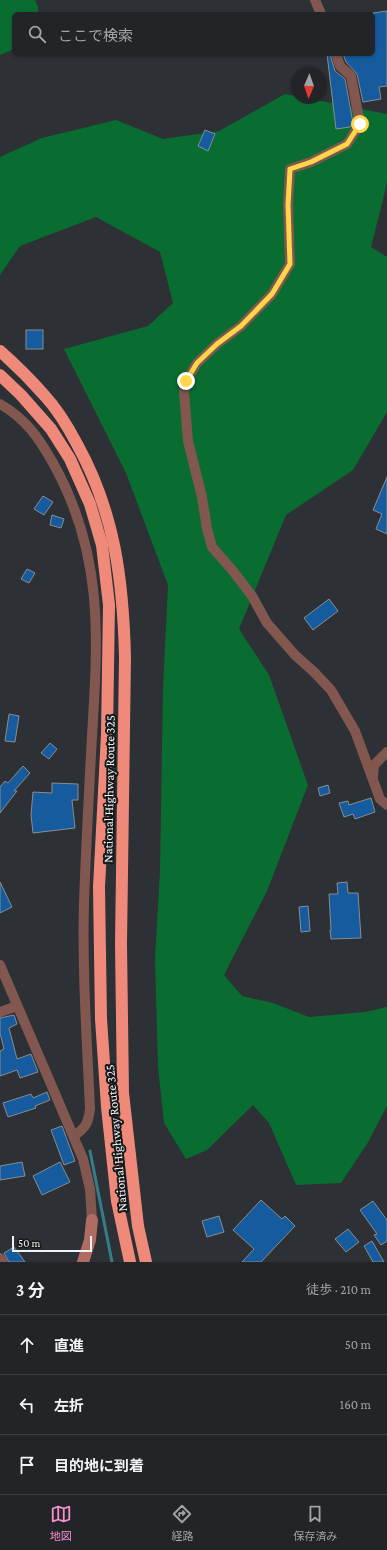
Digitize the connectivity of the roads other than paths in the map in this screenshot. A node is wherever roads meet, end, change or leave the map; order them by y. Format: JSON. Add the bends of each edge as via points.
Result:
{"nodes":[{"id":1,"x":315,"y":0,"type":"edge"},
{"id":2,"x":320,"y":12,"type":"edge"},
{"id":3,"x":337,"y":56,"type":"edge"},
{"id":4,"x":0,"y":351,"type":"edge"},
{"id":5,"x":0,"y":375,"type":"edge"},
{"id":6,"x":0,"y":404,"type":"edge"},
{"id":7,"x":387,"y":752,"type":"edge"},
{"id":8,"x":372,"y":781,"type":"junction"},
{"id":9,"x":387,"y":805,"type":"edge"},
{"id":10,"x":0,"y":965,"type":"edge"},
{"id":11,"x":17,"y":1006,"type":"junction"},
{"id":12,"x":0,"y":1012,"type":"edge"},
{"id":13,"x":74,"y":1136,"type":"junction"},
{"id":14,"x":92,"y":1220,"type":"joint"},
{"id":15,"x":0,"y":1258,"type":"edge"},
{"id":16,"x":3,"y":1262,"type":"edge"},
{"id":17,"x":83,"y":1262,"type":"edge"},
{"id":18,"x":130,"y":1262,"type":"edge"},
{"id":19,"x":146,"y":1262,"type":"edge"}],
"edges":[{"from":1,"to":2,"type":"street"},
{"from":3,"to":8,"type":"street","via":[[340,66],[351,76],[360,124],[347,144],[311,162],[290,169],[290,264],[272,294],[241,326],[197,363],[186,381],[184,391],[188,441],[212,547],[252,596],[267,622],[330,690],[355,731]]},
{"from":4,"to":19,"type":"highway","name":"National Highway Route 325","via":[[46,396],[65,423],[91,469],[113,537],[119,572],[124,613],[125,657],[121,944],[123,1092],[138,1226]]},
{"from":5,"to":18,"type":"highway","name":"National Highway Route 325","via":[[51,429],[70,459],[90,504],[102,545],[110,605],[100,887],[101,1019],[117,1201]]},
{"from":6,"to":13,"type":"street","via":[[15,412],[29,426],[61,477],[83,534],[94,595],[97,656],[84,903],[84,992],[90,1109],[84,1129]]},
{"from":7,"to":8,"type":"street","via":[[374,765]]},
{"from":8,"to":9,"type":"street","via":[[380,799]]},
{"from":10,"to":11,"type":"street"},
{"from":11,"to":12,"type":"street"},
{"from":11,"to":13,"type":"street"},
{"from":13,"to":14,"type":"street","via":[[90,1189]]},
{"from":14,"to":17,"type":"street","via":[[90,1240]]},
{"from":15,"to":16,"type":"street"}]}
